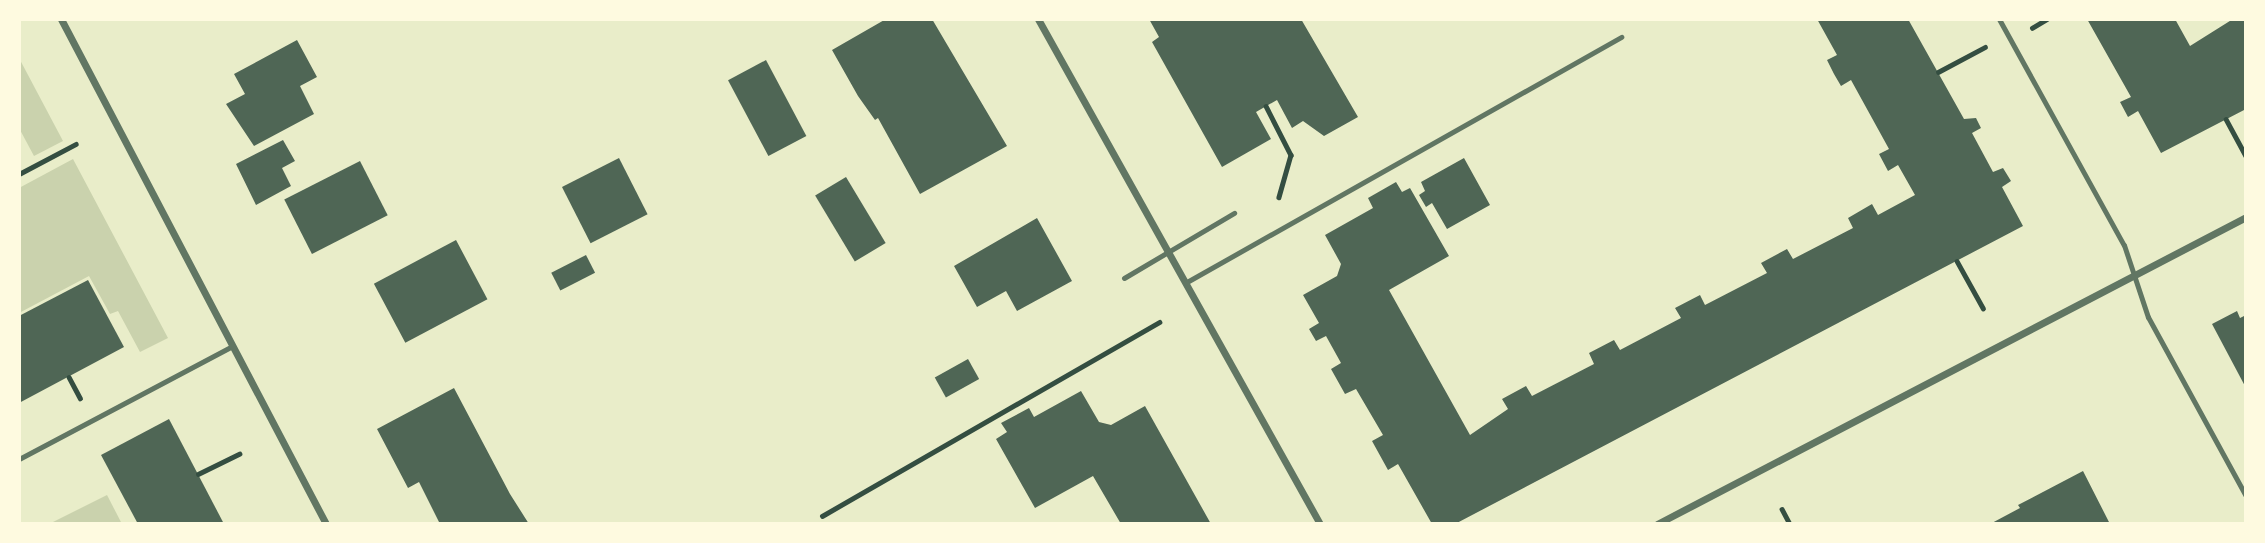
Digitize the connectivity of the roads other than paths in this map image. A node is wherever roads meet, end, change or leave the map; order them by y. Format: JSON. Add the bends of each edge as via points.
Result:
{"nodes":[{"id":1,"x":61,"y":19,"type":"edge"},
{"id":2,"x":1038,"y":19,"type":"edge"},
{"id":3,"x":1998,"y":19,"type":"edge"},
{"id":4,"x":1621,"y":37,"type":"dead end"},
{"id":5,"x":1234,"y":213,"type":"road end"},
{"id":6,"x":2246,"y":217,"type":"edge"},
{"id":7,"x":1168,"y":252,"type":"junction"},
{"id":8,"x":2134,"y":275,"type":"junction"},
{"id":9,"x":1124,"y":278,"type":"dead end"},
{"id":10,"x":1185,"y":283,"type":"junction"},
{"id":11,"x":232,"y":346,"type":"junction"},
{"id":12,"x":19,"y":459,"type":"edge"},
{"id":13,"x":2246,"y":496,"type":"edge"},
{"id":14,"x":326,"y":524,"type":"edge"},
{"id":15,"x":1320,"y":524,"type":"edge"},
{"id":16,"x":1657,"y":524,"type":"edge"}],
"edges":[{"from":1,"to":11,"type":"street"},
{"from":2,"to":7,"type":"street"},
{"from":3,"to":8,"type":"lane","via":[[2124,245]]},
{"from":4,"to":10,"type":"lane"},
{"from":5,"to":7,"type":"lane"},
{"from":6,"to":8,"type":"street"},
{"from":7,"to":9,"type":"lane"},
{"from":7,"to":10,"type":"street"},
{"from":8,"to":13,"type":"lane","via":[[2148,317]]},
{"from":8,"to":16,"type":"street"},
{"from":10,"to":15,"type":"street"},
{"from":11,"to":12,"type":"lane"},
{"from":11,"to":14,"type":"street"}]}
